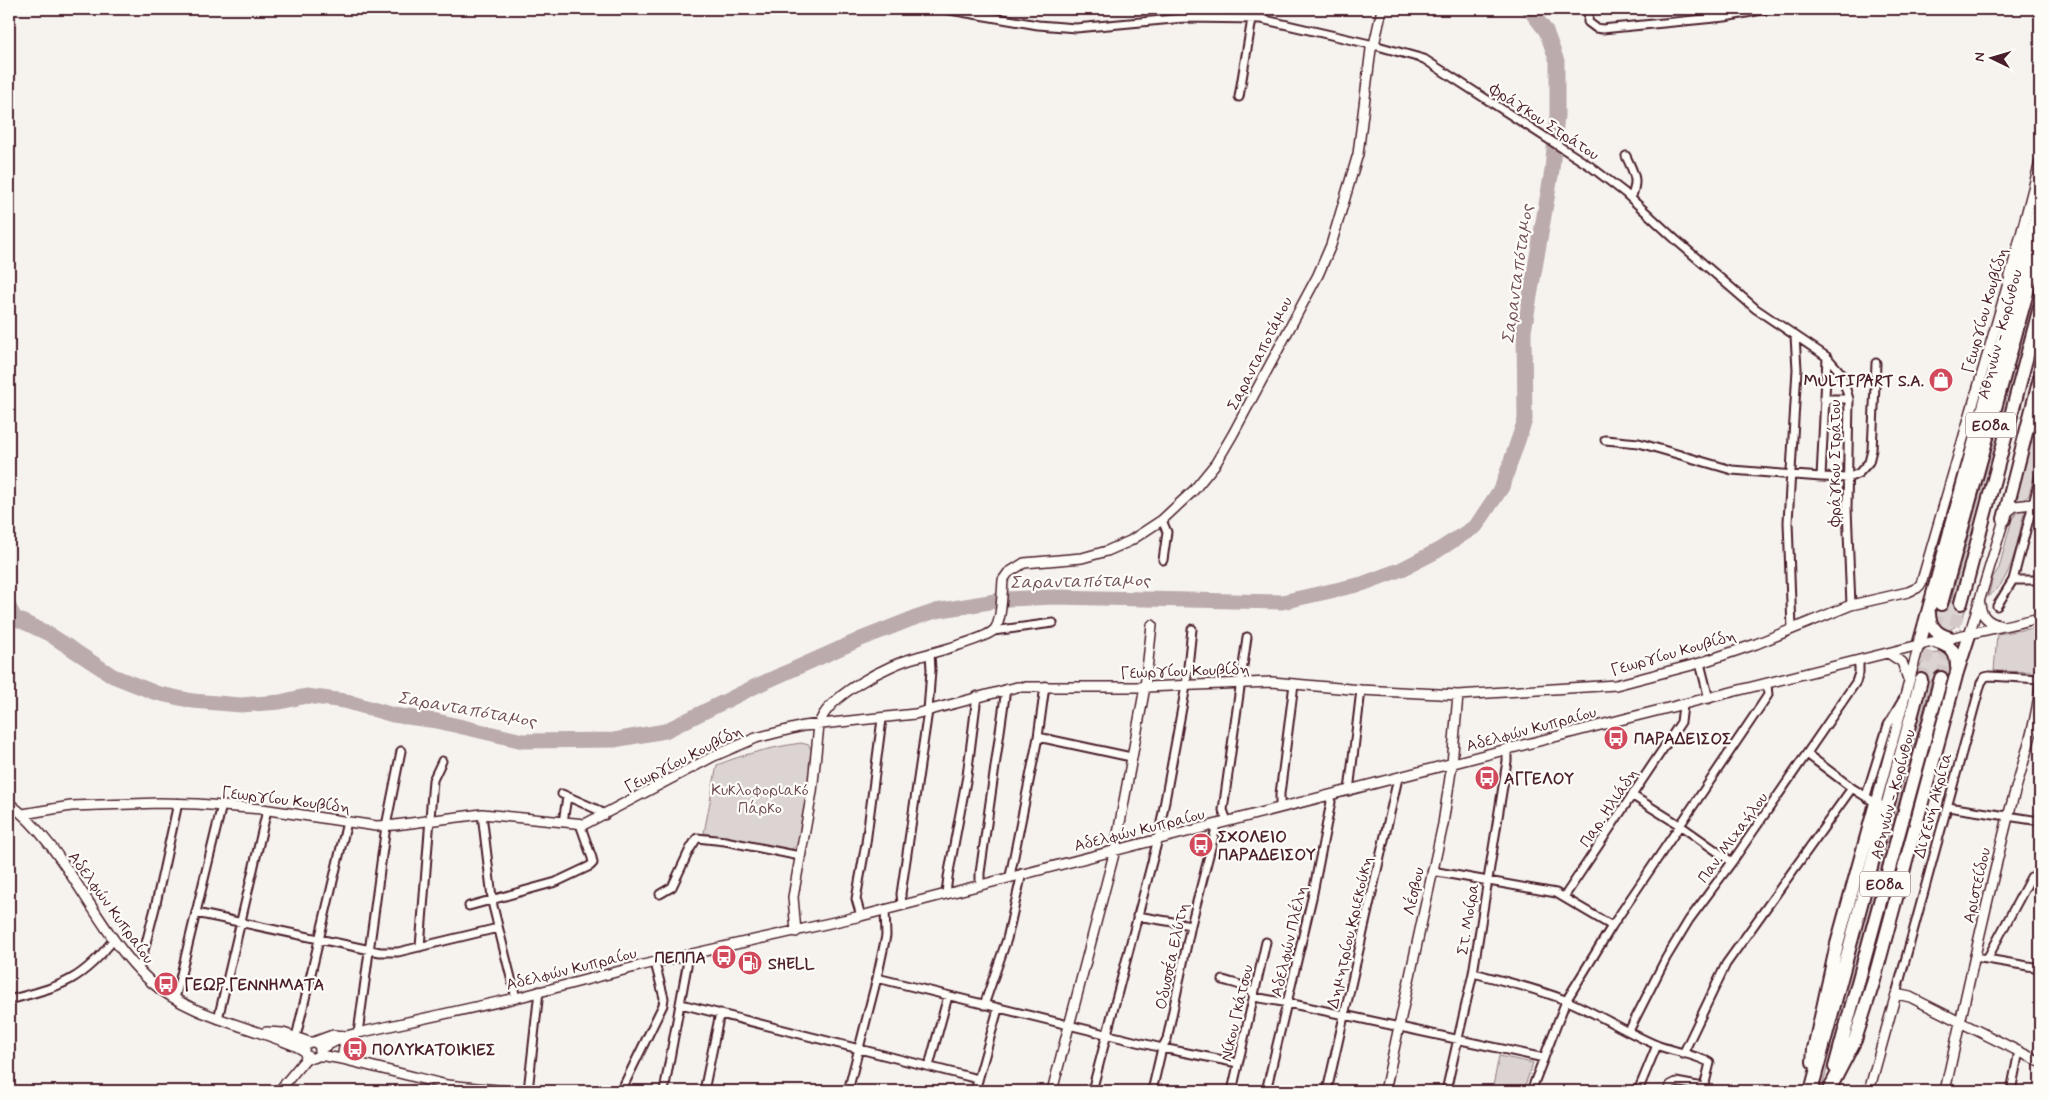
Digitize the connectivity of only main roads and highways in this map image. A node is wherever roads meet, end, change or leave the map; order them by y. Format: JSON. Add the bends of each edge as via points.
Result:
{"nodes":[{"id":1,"x":2040,"y":203,"type":"edge"},
{"id":2,"x":2040,"y":245,"type":"edge"},
{"id":3,"x":2040,"y":307,"type":"edge"},
{"id":4,"x":2040,"y":378,"type":"edge"},
{"id":5,"x":2004,"y":519,"type":"road end"},
{"id":6,"x":1961,"y":603,"type":"tunnel mouth"},
{"id":7,"x":1941,"y":604,"type":"tunnel mouth"},
{"id":8,"x":1929,"y":613,"type":"junction"},
{"id":9,"x":1969,"y":635,"type":"road end"},
{"id":10,"x":1950,"y":638,"type":"road end"},
{"id":11,"x":1936,"y":642,"type":"road end"},
{"id":12,"x":1920,"y":645,"type":"road end"},
{"id":13,"x":1957,"y":672,"type":"junction"},
{"id":14,"x":1940,"y":678,"type":"tunnel mouth"},
{"id":15,"x":1915,"y":681,"type":"tunnel mouth"},
{"id":16,"x":1871,"y":799,"type":"road end"},
{"id":17,"x":1811,"y":1091,"type":"edge"},
{"id":18,"x":1829,"y":1091,"type":"edge"}],
"edges":[{"from":1,"to":8,"type":"highway"},
{"from":2,"to":7,"type":"highway","name":"Αθηνών - Κορίνθου","number":"ΕΟ8α"},
{"from":3,"to":6,"type":"highway","name":"Αθηνών - Κορίνθου","number":"ΕΟ8α"},
{"from":4,"to":5,"type":"highway"},
{"from":8,"to":10,"type":"highway","via":[[1934,630]]},
{"from":8,"to":12,"type":"highway"},
{"from":9,"to":13,"type":"highway"},
{"from":11,"to":13,"type":"highway","via":[[1955,652]]},
{"from":13,"to":18,"type":"highway","via":[[1874,980],[1855,1040]]},
{"from":14,"to":18,"type":"highway","name":"Αθηνών - Κορίνθου","number":"ΕΟ8α"},
{"from":15,"to":17,"type":"highway","name":"Αθηνών - Κορίνθου","number":"ΕΟ8α"},
{"from":16,"to":17,"type":"highway","via":[[1814,1049]]}]}
